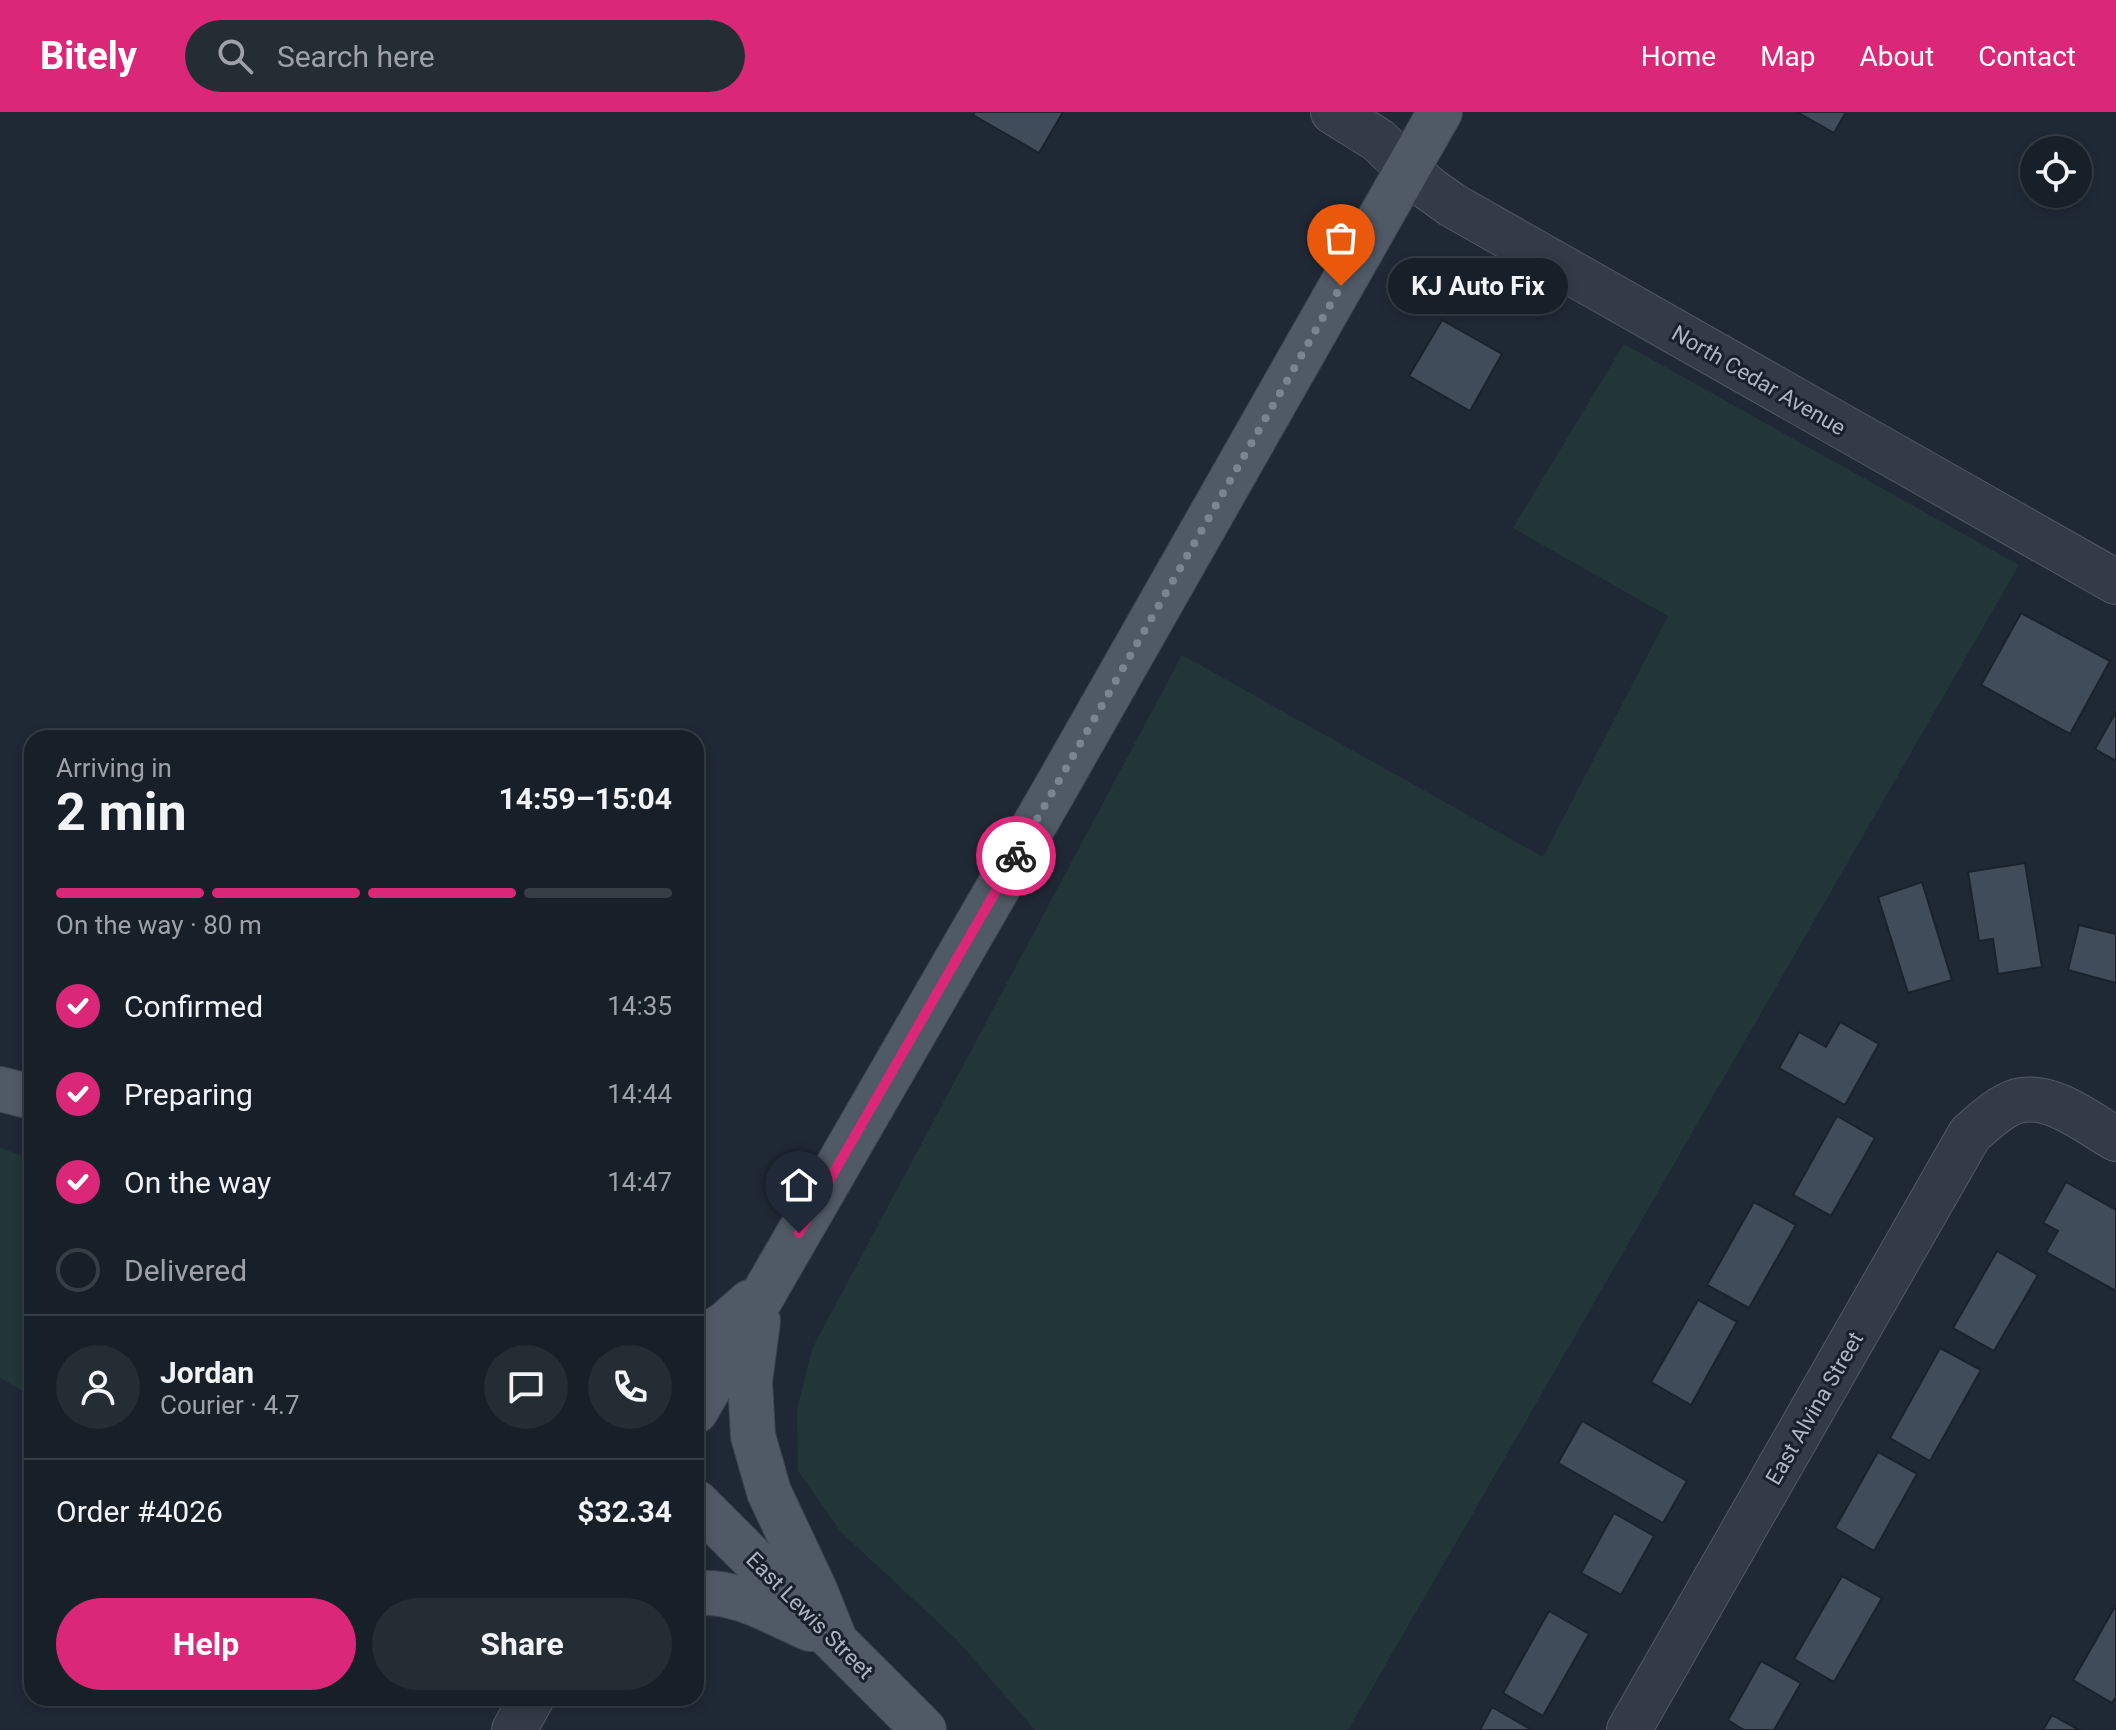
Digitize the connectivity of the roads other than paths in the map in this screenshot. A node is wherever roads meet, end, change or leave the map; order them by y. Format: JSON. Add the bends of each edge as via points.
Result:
{"nodes":[{"id":1,"x":1333,"y":112,"type":"edge"},
{"id":2,"x":1440,"y":112,"type":"edge"},
{"id":3,"x":1409,"y":168,"type":"junction"},
{"id":4,"x":2116,"y":582,"type":"edge"},
{"id":5,"x":0,"y":1089,"type":"edge"},
{"id":6,"x":24,"y":1095,"type":"edge"},
{"id":7,"x":2116,"y":1139,"type":"edge"},
{"id":8,"x":769,"y":1284,"type":"junction"},
{"id":9,"x":704,"y":1336,"type":"edge"},
{"id":10,"x":704,"y":1397,"type":"edge"},
{"id":11,"x":704,"y":1510,"type":"edge"},
{"id":12,"x":704,"y":1593,"type":"edge"},
{"id":13,"x":835,"y":1640,"type":"junction"},
{"id":14,"x":528,"y":1706,"type":"edge"},
{"id":15,"x":514,"y":1730,"type":"edge"},
{"id":16,"x":924,"y":1730,"type":"edge"},
{"id":17,"x":1629,"y":1730,"type":"edge"}],
"edges":[{"from":1,"to":3,"type":"street","name":"North Cedar Avenue","via":[[1378,140]]},
{"from":2,"to":3,"type":"main road"},
{"from":3,"to":4,"type":"street","name":"North Cedar Avenue","via":[[1452,205]]},
{"from":3,"to":8,"type":"main road"},
{"from":5,"to":6,"type":"main road"},
{"from":7,"to":17,"type":"street","name":"East Alvina Street","via":[[2056,1105],[2030,1100],[1998,1111],[1970,1134]]},
{"from":8,"to":9,"type":"main road"},
{"from":8,"to":10,"type":"main road"},
{"from":8,"to":13,"type":"main road","via":[[753,1345],[753,1436],[769,1492]]},
{"from":11,"to":13,"type":"main road","name":"East Lewis Street"},
{"from":12,"to":13,"type":"main road","via":[[749,1601]]},
{"from":13,"to":16,"type":"main road","name":"East Lewis Street"},
{"from":14,"to":15,"type":"street"}]}
